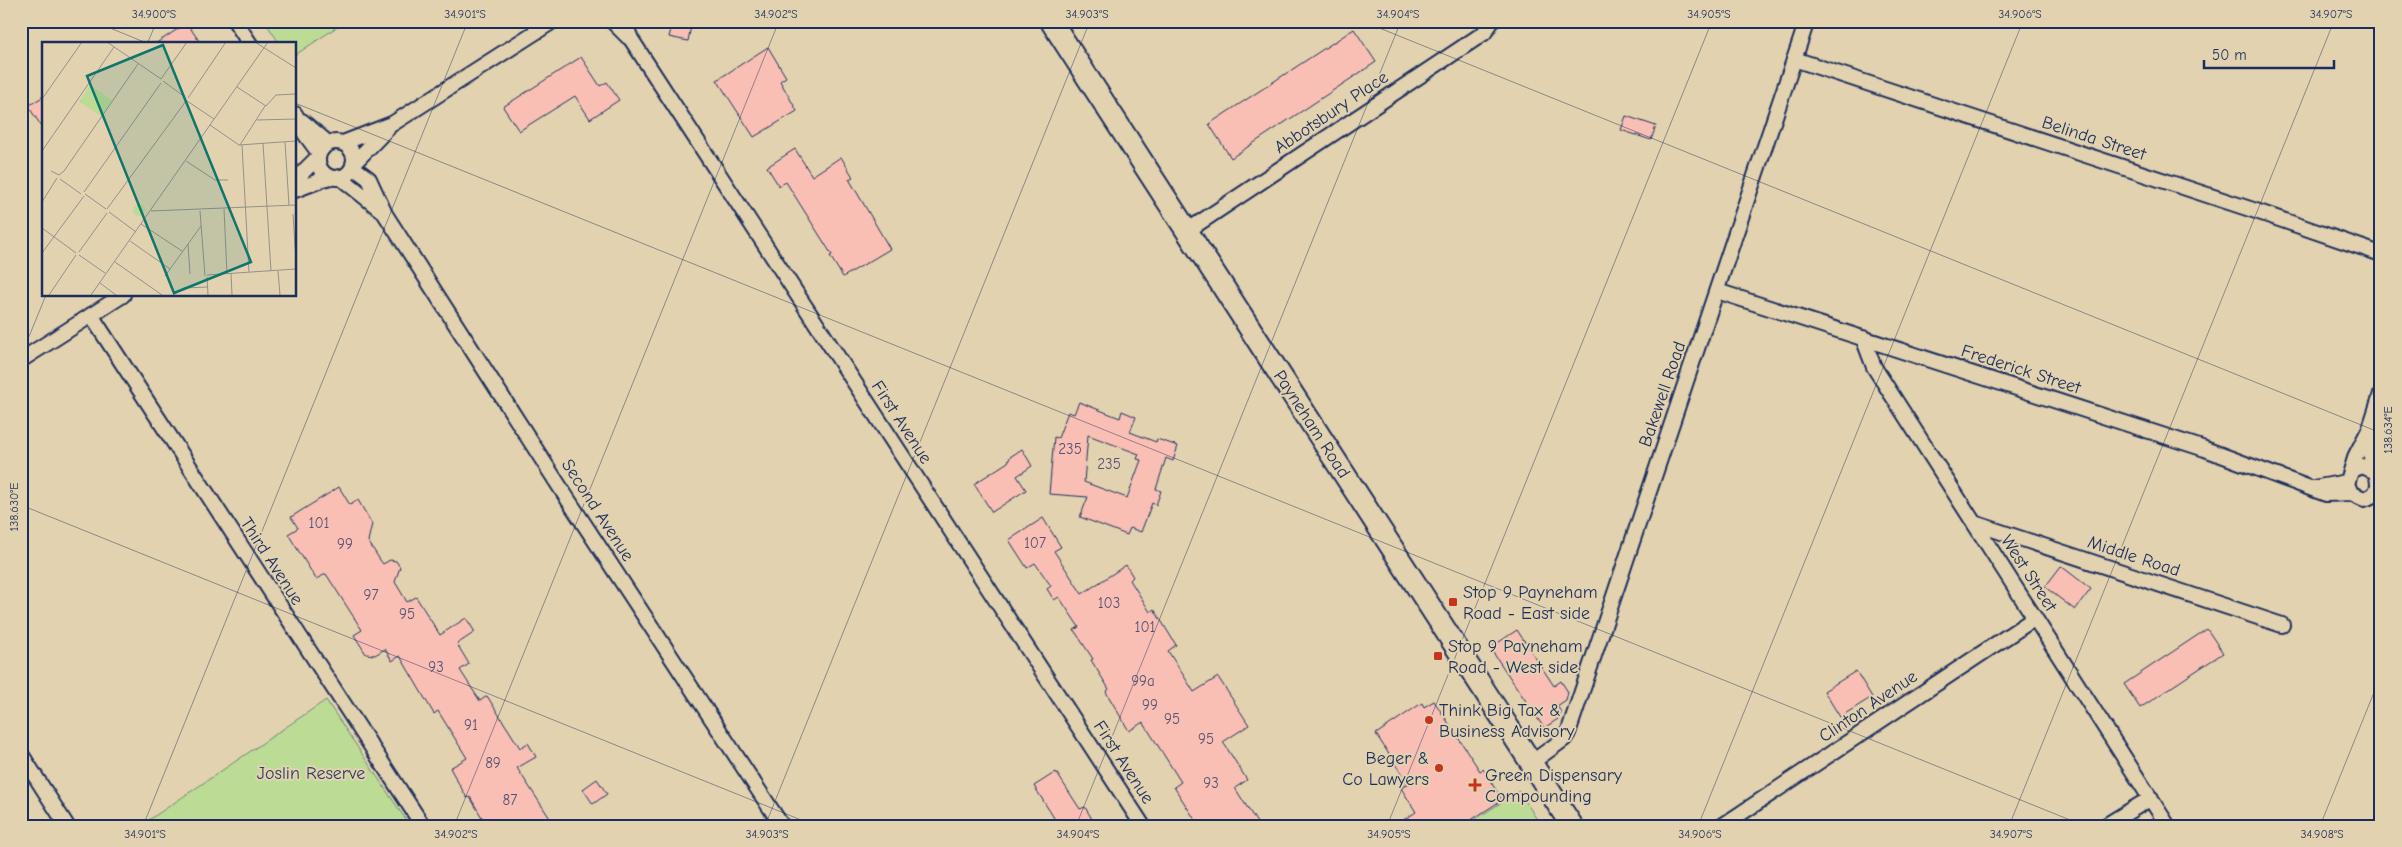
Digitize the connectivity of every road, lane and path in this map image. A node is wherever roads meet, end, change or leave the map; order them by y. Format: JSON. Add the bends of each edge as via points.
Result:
{"nodes":[{"id":1,"x":235,"y":21,"type":"edge"},
{"id":2,"x":612,"y":21,"type":"edge"},
{"id":3,"x":624,"y":21,"type":"edge"},
{"id":4,"x":1052,"y":21,"type":"edge"},
{"id":5,"x":1492,"y":21,"type":"edge"},
{"id":6,"x":1807,"y":21,"type":"edge"},
{"id":7,"x":2377,"y":21,"type":"edge"},
{"id":8,"x":554,"y":22,"type":"edge"},
{"id":9,"x":2381,"y":23,"type":"edge"},
{"id":10,"x":631,"y":39,"type":"junction"},
{"id":11,"x":249,"y":42,"type":"edge"},
{"id":12,"x":1794,"y":59,"type":"junction"},
{"id":13,"x":296,"y":117,"type":"edge"},
{"id":14,"x":392,"y":124,"type":"junction"},
{"id":15,"x":342,"y":143,"type":"junction"},
{"id":16,"x":321,"y":151,"type":"junction"},
{"id":17,"x":353,"y":166,"type":"junction"},
{"id":18,"x":335,"y":177,"type":"junction"},
{"id":19,"x":296,"y":179,"type":"edge"},
{"id":20,"x":296,"y":190,"type":"edge"},
{"id":21,"x":385,"y":214,"type":"junction"},
{"id":22,"x":1187,"y":231,"type":"junction"},
{"id":23,"x":2381,"y":254,"type":"edge"},
{"id":24,"x":1717,"y":291,"type":"junction"},
{"id":25,"x":121,"y":296,"type":"edge"},
{"id":26,"x":91,"y":315,"type":"junction"},
{"id":27,"x":1863,"y":338,"type":"junction"},
{"id":28,"x":21,"y":360,"type":"edge"},
{"id":29,"x":2381,"y":394,"type":"edge"},
{"id":30,"x":2370,"y":428,"type":"junction"},
{"id":31,"x":2378,"y":474,"type":"edge"},
{"id":32,"x":2350,"y":482,"type":"junction"},
{"id":33,"x":2378,"y":493,"type":"edge"},
{"id":34,"x":1974,"y":523,"type":"junction"},
{"id":35,"x":2035,"y":618,"type":"junction"},
{"id":36,"x":2282,"y":625,"type":"dead end"},
{"id":37,"x":21,"y":754,"type":"edge"},
{"id":38,"x":1531,"y":763,"type":"junction"},
{"id":39,"x":2151,"y":798,"type":"junction"},
{"id":40,"x":67,"y":826,"type":"edge"},
{"id":41,"x":423,"y":826,"type":"edge"},
{"id":42,"x":782,"y":826,"type":"edge"},
{"id":43,"x":1143,"y":826,"type":"edge"},
{"id":44,"x":1572,"y":826,"type":"edge"},
{"id":45,"x":1722,"y":826,"type":"edge"},
{"id":46,"x":2105,"y":826,"type":"edge"},
{"id":47,"x":2168,"y":826,"type":"edge"}],
"edges":[{"from":1,"to":11,"type":"street"},
{"from":2,"to":10,"type":"street","name":"First Avenue"},
{"from":3,"to":10,"type":"street","name":"First Avenue"},
{"from":4,"to":22,"type":"main road","name":"Payneham Road"},
{"from":5,"to":22,"type":"street","name":"Abbotsbury Place","via":[[1484,33]]},
{"from":6,"to":12,"type":"street","name":"Bakewell Road"},
{"from":7,"to":9,"type":"street"},
{"from":8,"to":14,"type":"street"},
{"from":10,"to":43,"type":"street","name":"First Avenue"},
{"from":12,"to":23,"type":"street","name":"Belinda Street"},
{"from":12,"to":24,"type":"street","name":"Bakewell Road"},
{"from":13,"to":16,"type":"street","via":[[305,134]]},
{"from":14,"to":15,"type":"street"},
{"from":14,"to":17,"type":"street"},
{"from":15,"to":16,"type":"street"},
{"from":15,"to":17,"type":"street","via":[[352,153]]},
{"from":16,"to":18,"type":"street","via":[[319,167]]},
{"from":16,"to":19,"type":"street"},
{"from":17,"to":18,"type":"street","via":[[348,173]]},
{"from":17,"to":21,"type":"street","name":"Second Avenue","via":[[369,178]]},
{"from":18,"to":20,"type":"street"},
{"from":18,"to":21,"type":"street","name":"Second Avenue"},
{"from":21,"to":42,"type":"street","name":"Second Avenue"},
{"from":22,"to":38,"type":"main road","name":"Payneham Road"},
{"from":24,"to":27,"type":"street","name":"Frederick Street"},
{"from":24,"to":38,"type":"street","name":"Bakewell Road","via":[[1568,733]]},
{"from":25,"to":26,"type":"street"},
{"from":26,"to":28,"type":"street"},
{"from":26,"to":41,"type":"street","name":"Third Avenue"},
{"from":27,"to":32,"type":"street","name":"Frederick Street","via":[[2205,449],[2326,494]]},
{"from":27,"to":34,"type":"street","name":"West Street","via":[[1874,367]]},
{"from":29,"to":30,"type":"street"},
{"from":30,"to":31,"type":"street","via":[[2370,452]]},
{"from":30,"to":32,"type":"street","via":[[2356,454]]},
{"from":31,"to":32,"type":"street","via":[[2362,466]]},
{"from":31,"to":33,"type":"street"},
{"from":32,"to":33,"type":"street","via":[[2364,498]]},
{"from":34,"to":35,"type":"street","name":"West Street"},
{"from":34,"to":36,"type":"street","name":"Middle Road"},
{"from":35,"to":39,"type":"street","name":"West Street"},
{"from":35,"to":45,"type":"street","name":"Clinton Avenue"},
{"from":37,"to":40,"type":"street"},
{"from":38,"to":44,"type":"main road","name":"Payneham Road"},
{"from":39,"to":46,"type":"street"},
{"from":39,"to":47,"type":"street","name":"West Street"}]}
